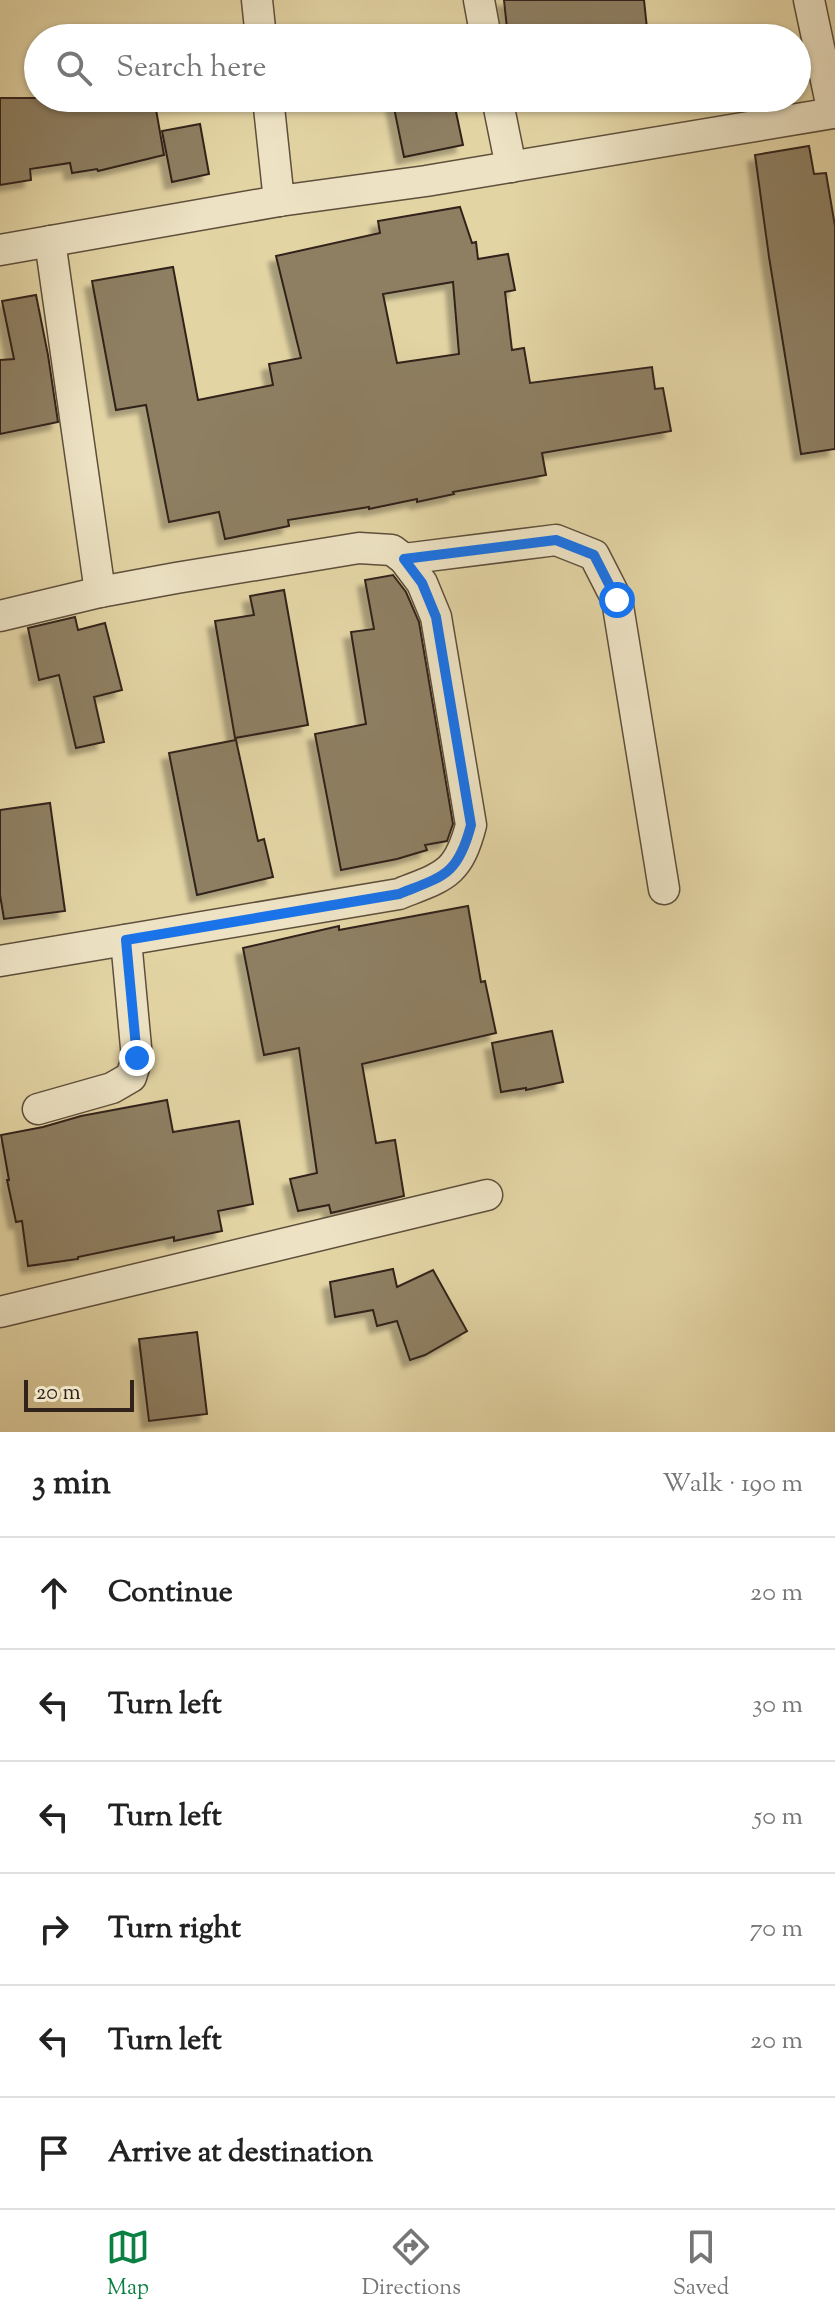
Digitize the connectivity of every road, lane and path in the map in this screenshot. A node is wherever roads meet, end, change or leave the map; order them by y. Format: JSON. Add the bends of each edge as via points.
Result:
{"nodes":[{"id":1,"x":257,"y":0,"type":"edge"},
{"id":2,"x":479,"y":0,"type":"edge"},
{"id":3,"x":809,"y":0,"type":"edge"},
{"id":4,"x":260,"y":24,"type":"edge"},
{"id":5,"x":483,"y":24,"type":"edge"},
{"id":6,"x":269,"y":112,"type":"edge"},
{"id":7,"x":500,"y":112,"type":"edge"},
{"id":8,"x":834,"y":113,"type":"edge"},
{"id":9,"x":511,"y":167,"type":"junction"},
{"id":10,"x":279,"y":201,"type":"junction"},
{"id":11,"x":50,"y":241,"type":"junction"},
{"id":12,"x":0,"y":250,"type":"edge"},
{"id":13,"x":404,"y":559,"type":"junction"},
{"id":14,"x":100,"y":592,"type":"junction"},
{"id":15,"x":0,"y":616,"type":"edge"},
{"id":16,"x":664,"y":889,"type":"dead end"},
{"id":17,"x":126,"y":940,"type":"junction"},
{"id":18,"x":0,"y":961,"type":"edge"},
{"id":19,"x":38,"y":1109,"type":"dead end"},
{"id":20,"x":487,"y":1195,"type":"dead end"},
{"id":21,"x":0,"y":1312,"type":"edge"}],
"edges":[{"from":1,"to":4,"type":"street"},
{"from":2,"to":5,"type":"street"},
{"from":3,"to":8,"type":"street"},
{"from":6,"to":10,"type":"street"},
{"from":7,"to":9,"type":"street"},
{"from":8,"to":9,"type":"street"},
{"from":9,"to":10,"type":"street"},
{"from":10,"to":11,"type":"street"},
{"from":11,"to":12,"type":"street"},
{"from":11,"to":14,"type":"street"},
{"from":13,"to":14,"type":"street","via":[[392,550],[359,548]]},
{"from":13,"to":16,"type":"street","via":[[556,540],[594,555],[617,600]]},
{"from":13,"to":17,"type":"street","via":[[422,583],[436,617],[471,825],[451,870],[399,894]]},
{"from":14,"to":15,"type":"street"},
{"from":17,"to":18,"type":"street"},
{"from":17,"to":19,"type":"street","via":[[137,1058],[131,1077],[112,1088]]},
{"from":20,"to":21,"type":"street"}]}
